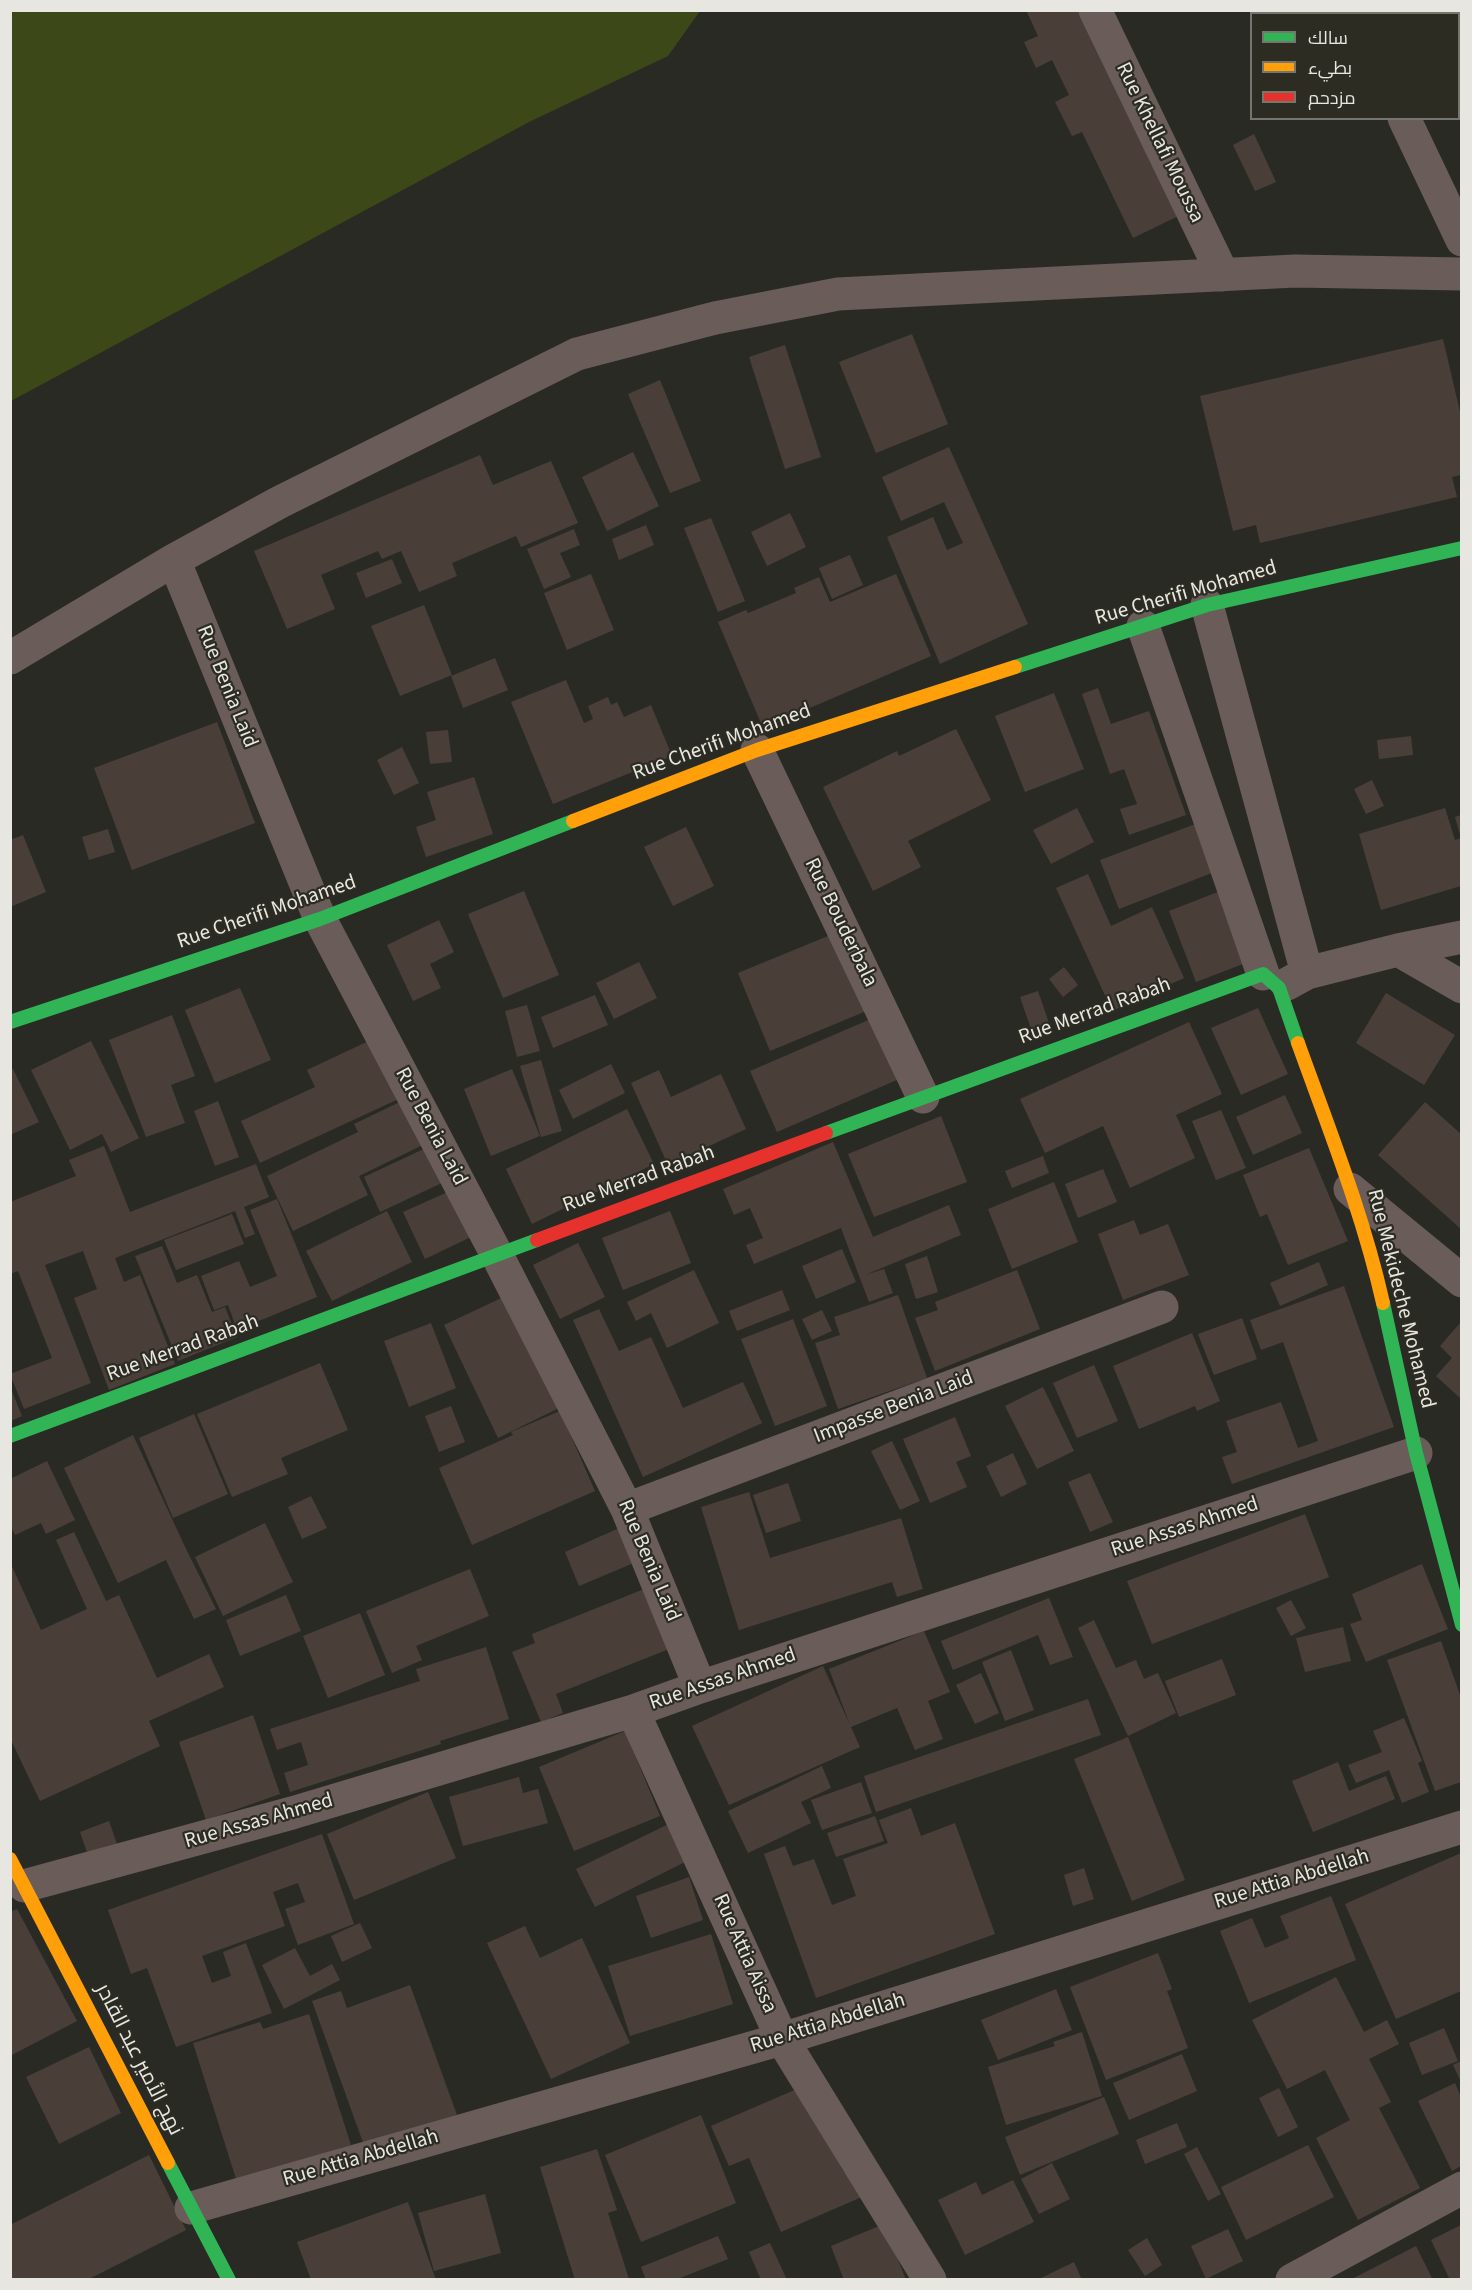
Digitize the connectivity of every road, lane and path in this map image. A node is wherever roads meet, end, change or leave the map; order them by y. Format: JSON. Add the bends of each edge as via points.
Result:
{"nodes":[{"id":1,"x":1095,"y":10,"type":"edge"},
{"id":2,"x":1405,"y":120,"type":"edge"},
{"id":3,"x":1458,"y":223,"type":"edge"},
{"id":4,"x":1461,"y":274,"type":"edge"},
{"id":5,"x":1223,"y":275,"type":"junction"},
{"id":6,"x":1461,"y":548,"type":"edge"},
{"id":7,"x":174,"y":560,"type":"junction"},
{"id":8,"x":1207,"y":606,"type":"junction"},
{"id":9,"x":1143,"y":626,"type":"junction"},
{"id":10,"x":10,"y":658,"type":"edge"},
{"id":11,"x":757,"y":750,"type":"junction"},
{"id":12,"x":320,"y":919,"type":"junction"},
{"id":13,"x":1461,"y":936,"type":"edge"},
{"id":14,"x":1398,"y":950,"type":"junction"},
{"id":15,"x":1307,"y":973,"type":"junction"},
{"id":16,"x":1271,"y":981,"type":"junction"},
{"id":17,"x":1461,"y":987,"type":"edge"},
{"id":18,"x":10,"y":1023,"type":"edge"},
{"id":19,"x":923,"y":1097,"type":"junction"},
{"id":20,"x":1350,"y":1189,"type":"junction"},
{"id":21,"x":497,"y":1255,"type":"junction"},
{"id":22,"x":1461,"y":1281,"type":"edge"},
{"id":23,"x":1162,"y":1307,"type":"dead end"},
{"id":24,"x":10,"y":1436,"type":"edge"},
{"id":25,"x":1416,"y":1453,"type":"junction"},
{"id":26,"x":627,"y":1509,"type":"junction"},
{"id":27,"x":1461,"y":1625,"type":"edge"},
{"id":28,"x":700,"y":1687,"type":"junction"},
{"id":29,"x":633,"y":1711,"type":"junction"},
{"id":30,"x":1461,"y":1827,"type":"edge"},
{"id":31,"x":17,"y":1873,"type":"edge"},
{"id":32,"x":782,"y":2039,"type":"junction"},
{"id":33,"x":1461,"y":2188,"type":"edge"},
{"id":34,"x":191,"y":2208,"type":"junction"},
{"id":35,"x":229,"y":2280,"type":"edge"},
{"id":36,"x":930,"y":2280,"type":"edge"},
{"id":37,"x":1292,"y":2280,"type":"edge"}],
"edges":[{"from":1,"to":5,"type":"street","name":"Rue Khellafi Moussa"},
{"from":2,"to":3,"type":"street"},
{"from":4,"to":5,"type":"street","via":[[1295,271]]},
{"from":5,"to":7,"type":"street","via":[[838,294],[715,318],[577,354],[279,502]]},
{"from":6,"to":8,"type":"street","name":"Rue Cherifi Mohamed"},
{"from":7,"to":10,"type":"street"},
{"from":7,"to":12,"type":"street","name":"Rue Benia Laid"},
{"from":8,"to":9,"type":"street","name":"Rue Cherifi Mohamed"},
{"from":8,"to":15,"type":"street"},
{"from":9,"to":11,"type":"street","name":"Rue Cherifi Mohamed"},
{"from":9,"to":16,"type":"street"},
{"from":11,"to":12,"type":"street","name":"Rue Cherifi Mohamed"},
{"from":11,"to":19,"type":"street","name":"Rue Bouderbala"},
{"from":12,"to":18,"type":"street","name":"Rue Cherifi Mohamed"},
{"from":12,"to":21,"type":"street","name":"Rue Benia Laid"},
{"from":13,"to":14,"type":"street"},
{"from":14,"to":15,"type":"street"},
{"from":14,"to":17,"type":"street"},
{"from":15,"to":16,"type":"street"},
{"from":16,"to":19,"type":"street","name":"Rue Merrad Rabah"},
{"from":16,"to":20,"type":"street","name":"Rue Mekideche Mohamed"},
{"from":19,"to":21,"type":"street","name":"Rue Merrad Rabah"},
{"from":20,"to":22,"type":"street"},
{"from":20,"to":25,"type":"street","name":"Rue Mekideche Mohamed","via":[[1374,1264]]},
{"from":21,"to":24,"type":"street","name":"Rue Merrad Rabah"},
{"from":21,"to":26,"type":"street","name":"Rue Benia Laid"},
{"from":23,"to":26,"type":"street","name":"Impasse Benia Laid"},
{"from":25,"to":27,"type":"street","name":"Rue Mekideche Mohamed"},
{"from":25,"to":28,"type":"street","name":"Rue Assas Ahmed"},
{"from":26,"to":28,"type":"street","name":"Rue Benia Laid"},
{"from":28,"to":29,"type":"street","name":"Rue Assas Ahmed"},
{"from":29,"to":31,"type":"street","name":"Rue Assas Ahmed","via":[[292,1813]]},
{"from":29,"to":32,"type":"street","name":"Rue Attia Aissa"},
{"from":30,"to":32,"type":"street","name":"Rue Attia Abdellah"},
{"from":31,"to":34,"type":"street","name":"نهج الأمير عبد القادر"},
{"from":32,"to":34,"type":"street","name":"Rue Attia Abdellah"},
{"from":32,"to":36,"type":"street","name":"Rue Attia Aissa"},
{"from":33,"to":37,"type":"street"},
{"from":34,"to":35,"type":"street","name":"نهج الأمير عبد القادر"}]}
